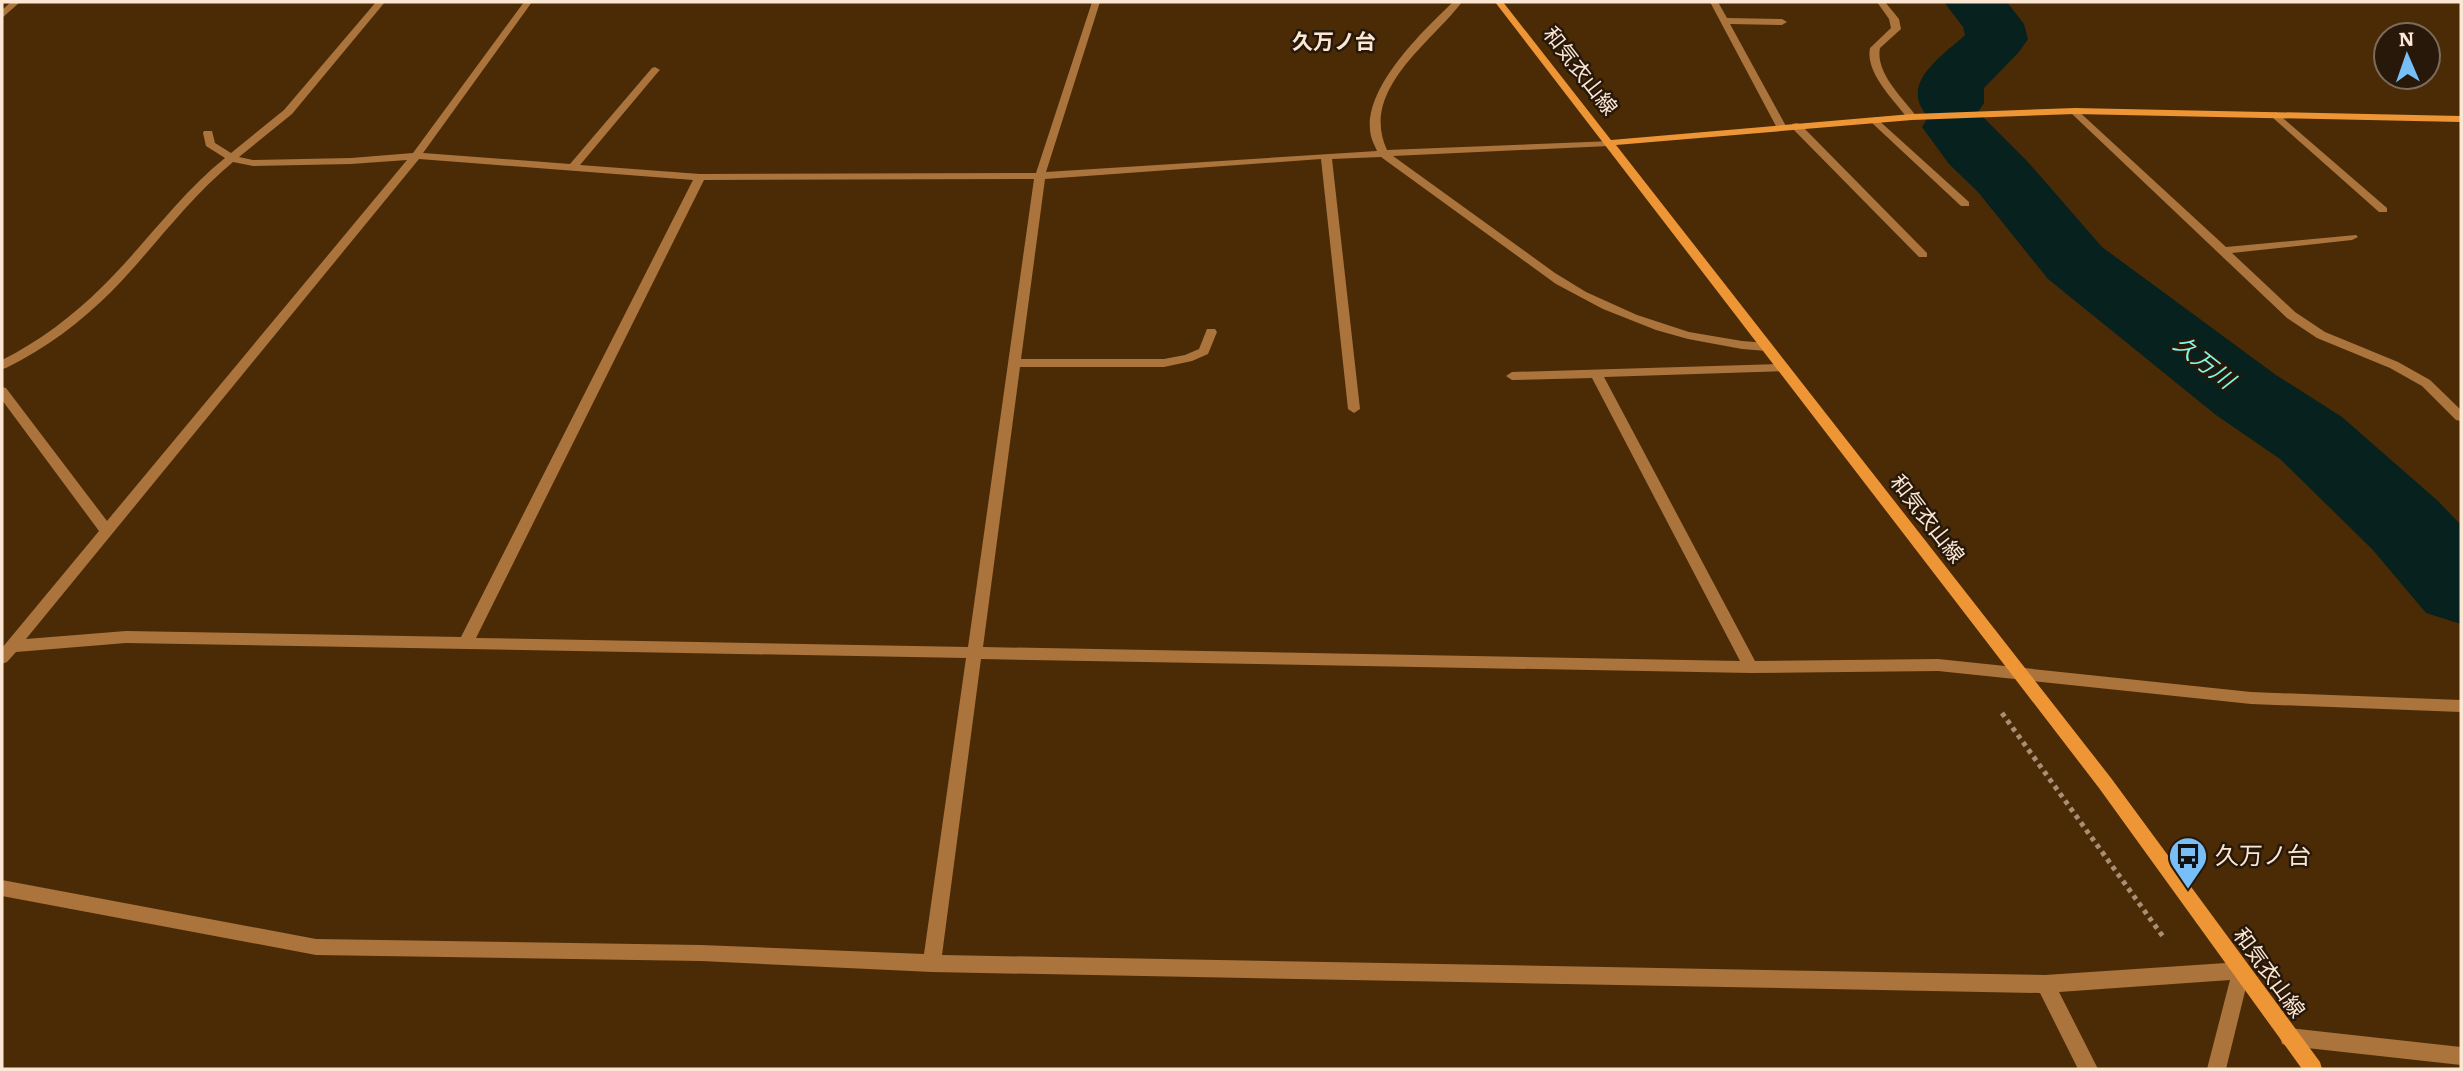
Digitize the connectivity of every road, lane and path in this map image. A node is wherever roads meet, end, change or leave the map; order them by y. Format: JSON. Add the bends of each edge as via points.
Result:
{"nodes":[{"id":1,"x":16,"y":2,"type":"edge"},
{"id":2,"x":381,"y":2,"type":"edge"},
{"id":3,"x":528,"y":2,"type":"edge"},
{"id":4,"x":1096,"y":2,"type":"edge"},
{"id":5,"x":1458,"y":2,"type":"edge"},
{"id":6,"x":1499,"y":2,"type":"edge"},
{"id":7,"x":1714,"y":2,"type":"edge"},
{"id":8,"x":1881,"y":2,"type":"edge"},
{"id":9,"x":2,"y":15,"type":"edge"},
{"id":10,"x":1724,"y":21,"type":"junction"},
{"id":11,"x":1782,"y":22,"type":"dead end"},
{"id":12,"x":655,"y":70,"type":"dead end"},
{"id":13,"x":2075,"y":111,"type":"junction"},
{"id":14,"x":2276,"y":115,"type":"junction"},
{"id":15,"x":1912,"y":117,"type":"junction"},
{"id":16,"x":2461,"y":119,"type":"edge"},
{"id":17,"x":1875,"y":120,"type":"junction"},
{"id":18,"x":1796,"y":126,"type":"junction"},
{"id":19,"x":1782,"y":128,"type":"junction"},
{"id":20,"x":208,"y":133,"type":"dead end"},
{"id":21,"x":1609,"y":143,"type":"junction"},
{"id":22,"x":1383,"y":153,"type":"junction"},
{"id":23,"x":416,"y":156,"type":"junction"},
{"id":24,"x":1326,"y":156,"type":"junction"},
{"id":25,"x":231,"y":158,"type":"junction"},
{"id":26,"x":573,"y":167,"type":"junction"},
{"id":27,"x":1040,"y":176,"type":"junction"},
{"id":28,"x":701,"y":177,"type":"junction"},
{"id":29,"x":1965,"y":204,"type":"dead end"},
{"id":30,"x":2382,"y":210,"type":"dead end"},
{"id":31,"x":2352,"y":237,"type":"dead end"},
{"id":32,"x":2224,"y":251,"type":"junction"},
{"id":33,"x":1923,"y":255,"type":"dead end"},
{"id":34,"x":1211,"y":332,"type":"dead end"},
{"id":35,"x":1767,"y":347,"type":"junction"},
{"id":36,"x":1014,"y":363,"type":"junction"},
{"id":37,"x":2,"y":365,"type":"edge"},
{"id":38,"x":1784,"y":368,"type":"junction"},
{"id":39,"x":1596,"y":374,"type":"junction"},
{"id":40,"x":1513,"y":376,"type":"dead end"},
{"id":41,"x":2,"y":391,"type":"edge"},
{"id":42,"x":1354,"y":409,"type":"dead end"},
{"id":43,"x":2461,"y":418,"type":"edge"},
{"id":44,"x":107,"y":532,"type":"junction"},
{"id":45,"x":466,"y":643,"type":"junction"},
{"id":46,"x":13,"y":646,"type":"junction"},
{"id":47,"x":974,"y":652,"type":"junction"},
{"id":48,"x":2,"y":658,"type":"edge"},
{"id":49,"x":1751,"y":667,"type":"junction"},
{"id":50,"x":2020,"y":673,"type":"junction"},
{"id":51,"x":2461,"y":706,"type":"edge"},
{"id":52,"x":2,"y":888,"type":"edge"},
{"id":53,"x":932,"y":963,"type":"junction"},
{"id":54,"x":2241,"y":971,"type":"junction"},
{"id":55,"x":2046,"y":984,"type":"junction"},
{"id":56,"x":2289,"y":1037,"type":"junction"},
{"id":57,"x":2461,"y":1056,"type":"edge"},
{"id":58,"x":2088,"y":1069,"type":"edge"},
{"id":59,"x":2217,"y":1069,"type":"edge"},
{"id":60,"x":2313,"y":1069,"type":"edge"}],
"edges":[{"from":1,"to":9,"type":"street"},
{"from":2,"to":25,"type":"street","via":[[288,112]]},
{"from":3,"to":23,"type":"street"},
{"from":4,"to":27,"type":"street"},
{"from":5,"to":22,"type":"street","via":[[1390,79],[1377,110],[1375,133]]},
{"from":6,"to":21,"type":"main road","name":"和気衣山線"},
{"from":7,"to":10,"type":"street"},
{"from":8,"to":15,"type":"street","via":[[1896,29],[1874,49],[1873,58]]},
{"from":10,"to":11,"type":"street"},
{"from":10,"to":19,"type":"street"},
{"from":12,"to":26,"type":"street"},
{"from":13,"to":14,"type":"main road"},
{"from":13,"to":15,"type":"main road"},
{"from":13,"to":32,"type":"street"},
{"from":14,"to":16,"type":"main road"},
{"from":14,"to":30,"type":"street"},
{"from":15,"to":17,"type":"main road"},
{"from":17,"to":18,"type":"main road"},
{"from":17,"to":29,"type":"street"},
{"from":18,"to":19,"type":"main road"},
{"from":18,"to":33,"type":"street"},
{"from":19,"to":21,"type":"main road"},
{"from":20,"to":25,"type":"street","via":[[210,144]]},
{"from":21,"to":22,"type":"street"},
{"from":21,"to":35,"type":"main road","name":"和気衣山線"},
{"from":22,"to":24,"type":"street"},
{"from":22,"to":35,"type":"street","via":[[1561,282],[1597,301],[1710,341]]},
{"from":23,"to":25,"type":"street","via":[[285,163]]},
{"from":23,"to":26,"type":"street"},
{"from":23,"to":44,"type":"street"},
{"from":24,"to":27,"type":"street"},
{"from":24,"to":42,"type":"street"},
{"from":25,"to":37,"type":"street","via":[[207,178],[106,290],[71,321]]},
{"from":26,"to":28,"type":"street"},
{"from":27,"to":28,"type":"street"},
{"from":27,"to":36,"type":"street"},
{"from":28,"to":45,"type":"street"},
{"from":31,"to":32,"type":"street"},
{"from":32,"to":43,"type":"street","via":[[2291,315],[2321,335],[2426,383]]},
{"from":34,"to":36,"type":"street","via":[[1204,351],[1164,363]]},
{"from":35,"to":38,"type":"main road","name":"和気衣山線"},
{"from":36,"to":47,"type":"street"},
{"from":38,"to":39,"type":"street"},
{"from":38,"to":50,"type":"main road","name":"和気衣山線"},
{"from":39,"to":40,"type":"street"},
{"from":39,"to":49,"type":"street"},
{"from":41,"to":44,"type":"street"},
{"from":44,"to":46,"type":"street"},
{"from":45,"to":46,"type":"street","via":[[126,637]]},
{"from":45,"to":47,"type":"street"},
{"from":46,"to":48,"type":"street"},
{"from":47,"to":49,"type":"street"},
{"from":47,"to":53,"type":"street"},
{"from":49,"to":50,"type":"street","via":[[1938,665]]},
{"from":50,"to":51,"type":"street","via":[[2251,698]]},
{"from":50,"to":54,"type":"main road","name":"和気衣山線"},
{"from":52,"to":53,"type":"street","via":[[316,947],[701,953]]},
{"from":53,"to":55,"type":"street"},
{"from":54,"to":55,"type":"street"},
{"from":54,"to":56,"type":"main road","name":"和気衣山線"},
{"from":54,"to":59,"type":"street"},
{"from":55,"to":58,"type":"street"},
{"from":56,"to":57,"type":"street"},
{"from":56,"to":60,"type":"main road","name":"和気衣山線"}]}
